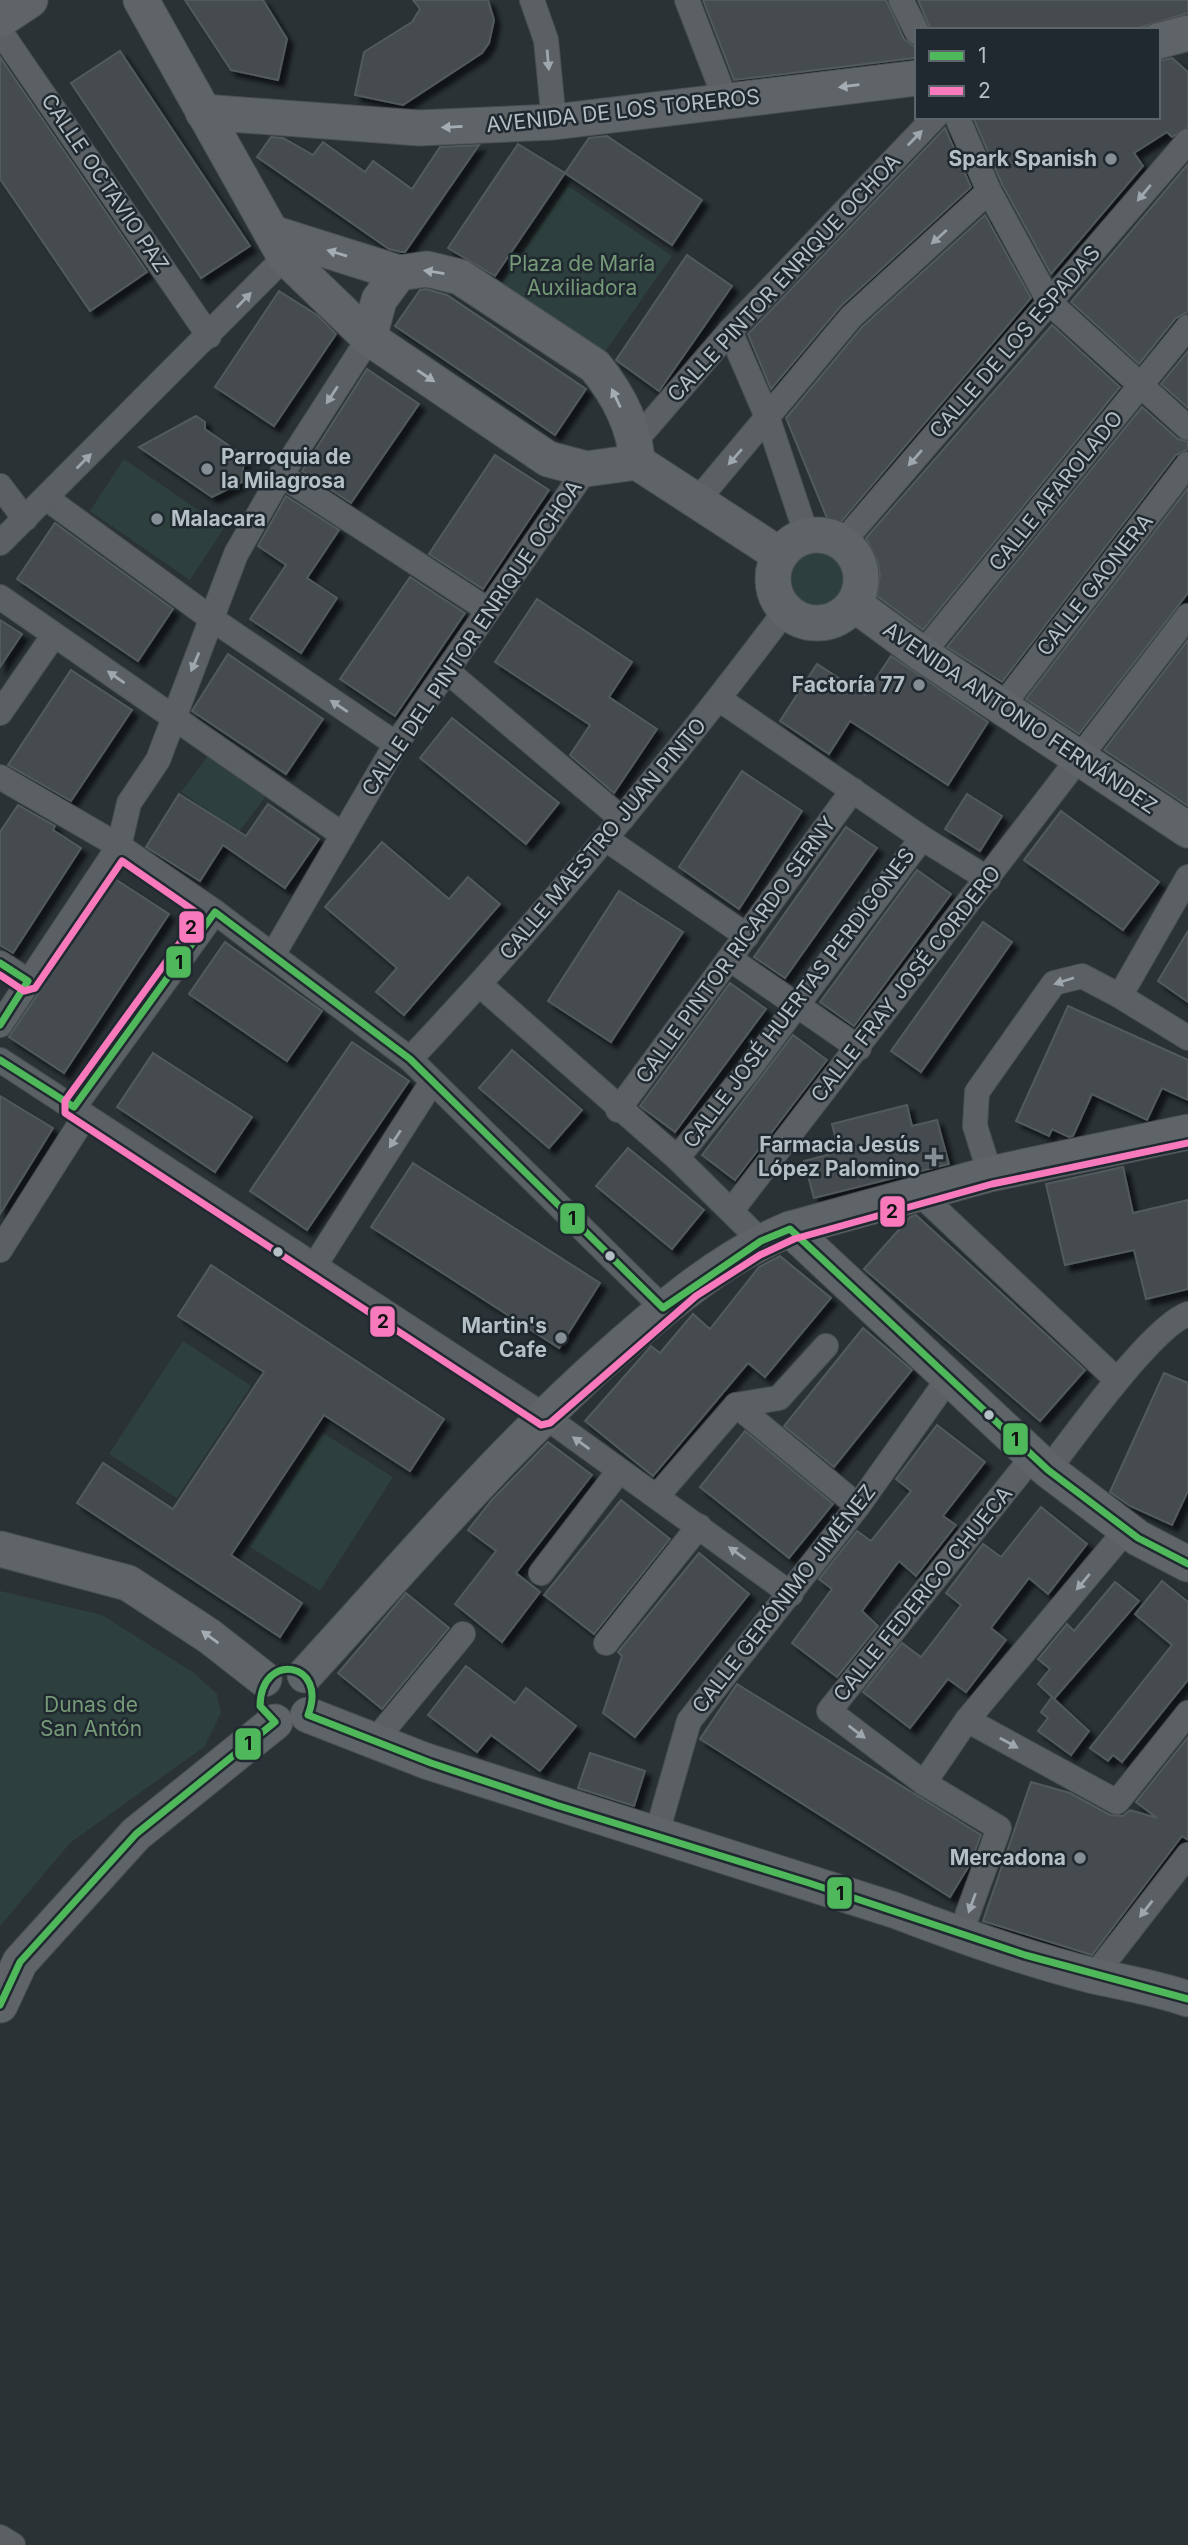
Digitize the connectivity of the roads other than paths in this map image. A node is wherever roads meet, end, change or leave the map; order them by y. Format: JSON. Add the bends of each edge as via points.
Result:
{"nodes":[{"id":1,"x":30,"y":0,"type":"edge"},
{"id":2,"x":126,"y":0,"type":"edge"},
{"id":3,"x":532,"y":0,"type":"edge"},
{"id":4,"x":687,"y":0,"type":"edge"},
{"id":5,"x":901,"y":0,"type":"edge"},
{"id":6,"x":148,"y":14,"type":"edge"},
{"id":7,"x":0,"y":20,"type":"edge"},
{"id":8,"x":915,"y":28,"type":"edge"},
{"id":9,"x":0,"y":31,"type":"edge"},
{"id":10,"x":1188,"y":33,"type":"edge"},
{"id":11,"x":1160,"y":40,"type":"edge"},
{"id":12,"x":915,"y":78,"type":"edge"},
{"id":13,"x":726,"y":101,"type":"junction"},
{"id":14,"x":202,"y":112,"type":"junction"},
{"id":15,"x":933,"y":119,"type":"edge"},
{"id":16,"x":958,"y":119,"type":"edge"},
{"id":17,"x":554,"y":122,"type":"junction"},
{"id":18,"x":1188,"y":141,"type":"edge"},
{"id":19,"x":989,"y":191,"type":"junction"},
{"id":20,"x":280,"y":246,"type":"junction"},
{"id":21,"x":399,"y":273,"type":"junction"},
{"id":22,"x":1050,"y":303,"type":"junction"},
{"id":23,"x":1188,"y":327,"type":"edge"},
{"id":24,"x":730,"y":331,"type":"junction"},
{"id":25,"x":209,"y":336,"type":"junction"},
{"id":26,"x":369,"y":338,"type":"junction"},
{"id":27,"x":1143,"y":385,"type":"junction"},
{"id":28,"x":768,"y":419,"type":"junction"},
{"id":29,"x":1188,"y":428,"type":"edge"},
{"id":30,"x":636,"y":451,"type":"junction"},
{"id":31,"x":1188,"y":464,"type":"edge"},
{"id":32,"x":586,"y":469,"type":"junction"},
{"id":33,"x":281,"y":475,"type":"junction"},
{"id":34,"x":0,"y":486,"type":"edge"},
{"id":35,"x":46,"y":498,"type":"junction"},
{"id":36,"x":696,"y":502,"type":"junction"},
{"id":37,"x":25,"y":519,"type":"junction"},
{"id":38,"x":0,"y":542,"type":"edge"},
{"id":39,"x":842,"y":543,"type":"junction"},
{"id":40,"x":793,"y":546,"type":"junction"},
{"id":41,"x":0,"y":597,"type":"edge"},
{"id":42,"x":854,"y":604,"type":"junction"},
{"id":43,"x":488,"y":610,"type":"junction"},
{"id":44,"x":786,"y":610,"type":"junction"},
{"id":45,"x":1188,"y":616,"type":"edge"},
{"id":46,"x":212,"y":620,"type":"junction"},
{"id":47,"x":54,"y":635,"type":"junction"},
{"id":48,"x":922,"y":654,"type":"junction"},
{"id":49,"x":447,"y":671,"type":"junction"},
{"id":50,"x":719,"y":699,"type":"junction"},
{"id":51,"x":1003,"y":705,"type":"junction"},
{"id":52,"x":0,"y":713,"type":"edge"},
{"id":53,"x":172,"y":716,"type":"junction"},
{"id":54,"x":396,"y":744,"type":"junction"},
{"id":55,"x":1077,"y":757,"type":"junction"},
{"id":56,"x":3,"y":785,"type":"edge"},
{"id":57,"x":853,"y":790,"type":"junction"},
{"id":58,"x":622,"y":819,"type":"junction"},
{"id":59,"x":1188,"y":830,"type":"edge"},
{"id":60,"x":343,"y":835,"type":"junction"},
{"id":61,"x":922,"y":838,"type":"junction"},
{"id":62,"x":606,"y":839,"type":"junction"},
{"id":63,"x":119,"y":846,"type":"junction"},
{"id":64,"x":1188,"y":877,"type":"edge"},
{"id":65,"x":988,"y":879,"type":"junction"},
{"id":66,"x":215,"y":912,"type":"junction"},
{"id":67,"x":747,"y":936,"type":"junction"},
{"id":68,"x":274,"y":953,"type":"junction"},
{"id":69,"x":730,"y":959,"type":"junction"},
{"id":70,"x":0,"y":962,"type":"edge"},
{"id":71,"x":28,"y":981,"type":"junction"},
{"id":72,"x":480,"y":985,"type":"junction"},
{"id":73,"x":1120,"y":996,"type":"junction"},
{"id":74,"x":796,"y":1005,"type":"junction"},
{"id":75,"x":0,"y":1025,"type":"edge"},
{"id":76,"x":1188,"y":1038,"type":"edge"},
{"id":77,"x":859,"y":1048,"type":"junction"},
{"id":78,"x":410,"y":1059,"type":"junction"},
{"id":79,"x":0,"y":1060,"type":"edge"},
{"id":80,"x":432,"y":1082,"type":"junction"},
{"id":81,"x":618,"y":1110,"type":"junction"},
{"id":82,"x":80,"y":1112,"type":"junction"},
{"id":83,"x":1188,"y":1132,"type":"edge"},
{"id":84,"x":677,"y":1158,"type":"junction"},
{"id":85,"x":990,"y":1174,"type":"junction"},
{"id":86,"x":921,"y":1195,"type":"junction"},
{"id":87,"x":732,"y":1210,"type":"junction"},
{"id":88,"x":775,"y":1236,"type":"junction"},
{"id":89,"x":0,"y":1250,"type":"edge"},
{"id":90,"x":315,"y":1265,"type":"junction"},
{"id":91,"x":663,"y":1308,"type":"junction"},
{"id":92,"x":1188,"y":1314,"type":"edge"},
{"id":93,"x":826,"y":1346,"type":"dead end"},
{"id":94,"x":948,"y":1379,"type":"junction"},
{"id":95,"x":1117,"y":1380,"type":"junction"},
{"id":96,"x":736,"y":1405,"type":"junction"},
{"id":97,"x":543,"y":1415,"type":"junction"},
{"id":98,"x":1041,"y":1463,"type":"junction"},
{"id":99,"x":619,"y":1471,"type":"junction"},
{"id":100,"x":658,"y":1495,"type":"junction"},
{"id":101,"x":858,"y":1506,"type":"junction"},
{"id":102,"x":699,"y":1526,"type":"junction"},
{"id":103,"x":1126,"y":1530,"type":"junction"},
{"id":104,"x":0,"y":1549,"type":"edge"},
{"id":105,"x":1188,"y":1564,"type":"edge"},
{"id":106,"x":0,"y":1573,"type":"edge"},
{"id":107,"x":541,"y":1573,"type":"dead end"},
{"id":108,"x":791,"y":1594,"type":"junction"},
{"id":109,"x":463,"y":1633,"type":"dead end"},
{"id":110,"x":606,"y":1643,"type":"dead end"},
{"id":111,"x":276,"y":1704,"type":"junction"},
{"id":112,"x":1188,"y":1713,"type":"edge"},
{"id":113,"x":967,"y":1720,"type":"junction"},
{"id":114,"x":373,"y":1743,"type":"junction"},
{"id":115,"x":924,"y":1783,"type":"junction"},
{"id":116,"x":656,"y":1836,"type":"junction"},
{"id":117,"x":1188,"y":1855,"type":"edge"},
{"id":118,"x":960,"y":1935,"type":"junction"},
{"id":119,"x":1094,"y":1976,"type":"junction"},
{"id":120,"x":1188,"y":1999,"type":"edge"},
{"id":121,"x":0,"y":2005,"type":"edge"},
{"id":122,"x":0,"y":2537,"type":"edge"},
{"id":123,"x":13,"y":2545,"type":"edge"}],
"edges":[{"from":1,"to":7,"type":"street"},
{"from":2,"to":6,"type":"street"},
{"from":3,"to":17,"type":"street","one_way":true,"via":[[546,40]]},
{"from":4,"to":13,"type":"street"},
{"from":5,"to":8,"type":"street"},
{"from":6,"to":14,"type":"street"},
{"from":9,"to":25,"type":"street","name":"CALLE OCTAVIO PAZ"},
{"from":10,"to":11,"type":"street"},
{"from":12,"to":13,"type":"street","name":"AVENIDA DE LOS TOREROS","one_way":true},
{"from":13,"to":17,"type":"street","name":"AVENIDA DE LOS TOREROS"},
{"from":17,"to":14,"type":"street","name":"AVENIDA DE LOS TOREROS","one_way":true,"via":[[419,128]]},
{"from":14,"to":20,"type":"street"},
{"from":24,"to":15,"type":"street","name":"CALLE PINTOR ENRIQUE OCHOA","one_way":true},
{"from":16,"to":19,"type":"street"},
{"from":18,"to":22,"type":"street","name":"CALLE DE LOS ESPADAS","one_way":true},
{"from":19,"to":22,"type":"street"},
{"from":19,"to":28,"type":"street","one_way":true,"via":[[851,317]]},
{"from":21,"to":20,"type":"street","one_way":true},
{"from":25,"to":20,"type":"street","one_way":true},
{"from":20,"to":26,"type":"street"},
{"from":21,"to":26,"type":"street","via":[[379,300]]},
{"from":30,"to":21,"type":"street","one_way":true,"via":[[611,386],[595,366],[460,277],[427,269]]},
{"from":22,"to":27,"type":"street"},
{"from":22,"to":39,"type":"street","name":"CALLE DE LOS ESPADAS","one_way":true},
{"from":23,"to":27,"type":"street","name":"CALLE AFAROLADO"},
{"from":24,"to":28,"type":"street"},
{"from":24,"to":30,"type":"street","name":"CALLE PINTOR ENRIQUE OCHOA"},
{"from":35,"to":25,"type":"street","one_way":true},
{"from":26,"to":32,"type":"street","one_way":true,"via":[[548,459]]},
{"from":26,"to":33,"type":"street","one_way":true},
{"from":27,"to":29,"type":"street"},
{"from":27,"to":48,"type":"street","name":"CALLE AFAROLADO"},
{"from":28,"to":36,"type":"street","one_way":true},
{"from":28,"to":40,"type":"street"},
{"from":30,"to":32,"type":"street"},
{"from":30,"to":36,"type":"street"},
{"from":31,"to":51,"type":"street","name":"CALLE GAONERA"},
{"from":32,"to":43,"type":"street","name":"CALLE DEL PINTOR ENRIQUE OCHOA"},
{"from":33,"to":43,"type":"street"},
{"from":33,"to":46,"type":"street","via":[[236,554]]},
{"from":34,"to":37,"type":"street"},
{"from":35,"to":37,"type":"street"},
{"from":35,"to":46,"type":"street"},
{"from":36,"to":40,"type":"street"},
{"from":37,"to":38,"type":"street"},
{"from":39,"to":40,"type":"street","via":[[819,535]]},
{"from":39,"to":42,"type":"street","via":[[852,552],[861,578]]},
{"from":40,"to":44,"type":"street","via":[[774,569],[773,584]]},
{"from":41,"to":47,"type":"street"},
{"from":42,"to":44,"type":"street","via":[[836,618],[814,623]]},
{"from":42,"to":48,"type":"street","name":"AVENIDA ANTONIO FERNÁNDEZ"},
{"from":43,"to":49,"type":"street","name":"CALLE DEL PINTOR ENRIQUE OCHOA"},
{"from":44,"to":50,"type":"street","name":"CALLE MAESTRO JUAN PINTO"},
{"from":45,"to":55,"type":"street","name":"CALLE FRAY JOSÉ CORDERO"},
{"from":46,"to":53,"type":"street","one_way":true},
{"from":54,"to":46,"type":"street","one_way":true},
{"from":47,"to":52,"type":"street"},
{"from":53,"to":47,"type":"street","one_way":true},
{"from":48,"to":51,"type":"street","name":"AVENIDA ANTONIO FERNÁNDEZ"},
{"from":49,"to":54,"type":"street","name":"CALLE DEL PINTOR ENRIQUE OCHOA"},
{"from":49,"to":58,"type":"street"},
{"from":50,"to":57,"type":"street"},
{"from":50,"to":58,"type":"street","name":"CALLE MAESTRO JUAN PINTO"},
{"from":51,"to":55,"type":"street","name":"AVENIDA ANTONIO FERNÁNDEZ"},
{"from":53,"to":60,"type":"street"},
{"from":53,"to":63,"type":"street","via":[[158,760],[129,803]]},
{"from":54,"to":60,"type":"street","name":"CALLE DEL PINTOR ENRIQUE OCHOA"},
{"from":55,"to":59,"type":"street","name":"AVENIDA ANTONIO FERNÁNDEZ"},
{"from":55,"to":65,"type":"street","name":"CALLE FRAY JOSÉ CORDERO"},
{"from":56,"to":63,"type":"street"},
{"from":57,"to":61,"type":"street"},
{"from":57,"to":67,"type":"street","name":"CALLE PINTOR RICARDO SERNY"},
{"from":58,"to":62,"type":"street","name":"CALLE MAESTRO JUAN PINTO"},
{"from":60,"to":68,"type":"street","name":"CALLE DEL PINTOR ENRIQUE OCHOA"},
{"from":61,"to":65,"type":"street"},
{"from":61,"to":74,"type":"street","name":"CALLE JOSÉ HUERTAS PERDIGONES"},
{"from":62,"to":67,"type":"street"},
{"from":62,"to":72,"type":"street","name":"CALLE MAESTRO JUAN PINTO"},
{"from":63,"to":66,"type":"street"},
{"from":63,"to":71,"type":"street"},
{"from":64,"to":73,"type":"street"},
{"from":65,"to":77,"type":"street","name":"CALLE FRAY JOSÉ CORDERO"},
{"from":66,"to":68,"type":"street"},
{"from":66,"to":82,"type":"street"},
{"from":67,"to":69,"type":"street","name":"CALLE PINTOR RICARDO SERNY"},
{"from":68,"to":78,"type":"street"},
{"from":69,"to":74,"type":"street"},
{"from":69,"to":81,"type":"street","name":"CALLE PINTOR RICARDO SERNY"},
{"from":70,"to":71,"type":"street"},
{"from":71,"to":75,"type":"street"},
{"from":72,"to":78,"type":"street","name":"CALLE MAESTRO JUAN PINTO"},
{"from":72,"to":81,"type":"street"},
{"from":73,"to":76,"type":"street"},
{"from":73,"to":85,"type":"street","one_way":true,"via":[[1082,976],[1054,983],[977,1092],[975,1126]]},
{"from":74,"to":77,"type":"street"},
{"from":74,"to":84,"type":"street","name":"CALLE JOSÉ HUERTAS PERDIGONES"},
{"from":77,"to":87,"type":"street","name":"CALLE FRAY JOSÉ CORDERO"},
{"from":78,"to":80,"type":"street"},
{"from":79,"to":82,"type":"street"},
{"from":80,"to":90,"type":"street","one_way":true},
{"from":80,"to":91,"type":"street"},
{"from":81,"to":84,"type":"street"},
{"from":82,"to":89,"type":"street"},
{"from":82,"to":90,"type":"street"},
{"from":83,"to":85,"type":"street"},
{"from":84,"to":87,"type":"street"},
{"from":85,"to":86,"type":"street"},
{"from":86,"to":88,"type":"street"},
{"from":86,"to":95,"type":"street"},
{"from":87,"to":88,"type":"street"},
{"from":88,"to":91,"type":"street"},
{"from":88,"to":94,"type":"street"},
{"from":90,"to":97,"type":"street"},
{"from":91,"to":97,"type":"street"},
{"from":92,"to":95,"type":"street"},
{"from":93,"to":96,"type":"street","via":[[779,1398]]},
{"from":94,"to":98,"type":"street"},
{"from":94,"to":101,"type":"street","name":"CALLE GERÓNIMO JIMÉNEZ"},
{"from":95,"to":98,"type":"street"},
{"from":96,"to":100,"type":"street"},
{"from":96,"to":101,"type":"street"},
{"from":99,"to":97,"type":"street","one_way":true},
{"from":97,"to":111,"type":"street","via":[[305,1675],[288,1668],[271,1673]]},
{"from":98,"to":103,"type":"street"},
{"from":98,"to":115,"type":"street","name":"CALLE FEDERICO CHUECA","one_way":true,"via":[[830,1711]]},
{"from":99,"to":100,"type":"street"},
{"from":99,"to":107,"type":"street"},
{"from":100,"to":102,"type":"street"},
{"from":101,"to":108,"type":"street","name":"CALLE GERÓNIMO JIMÉNEZ"},
{"from":108,"to":102,"type":"street","one_way":true},
{"from":102,"to":110,"type":"street"},
{"from":103,"to":105,"type":"street"},
{"from":103,"to":113,"type":"street","one_way":true},
{"from":111,"to":104,"type":"street","one_way":true,"via":[[209,1636],[128,1583]]},
{"from":106,"to":111,"type":"street","via":[[117,1602]]},
{"from":108,"to":116,"type":"street","name":"CALLE GERÓNIMO JIMÉNEZ","via":[[689,1721]]},
{"from":109,"to":114,"type":"street"},
{"from":111,"to":114,"type":"street"},
{"from":111,"to":121,"type":"street","via":[[136,1834],[20,1962]]},
{"from":113,"to":112,"type":"street","one_way":true,"via":[[1117,1802]]},
{"from":113,"to":115,"type":"street"},
{"from":114,"to":116,"type":"street"},
{"from":115,"to":118,"type":"street","name":"CALLE FEDERICO CHUECA","one_way":true,"via":[[999,1828]]},
{"from":116,"to":118,"type":"street"},
{"from":117,"to":119,"type":"street","one_way":true},
{"from":118,"to":119,"type":"street"},
{"from":119,"to":120,"type":"street","via":[[1148,1985]]},
{"from":122,"to":123,"type":"street"}]}
